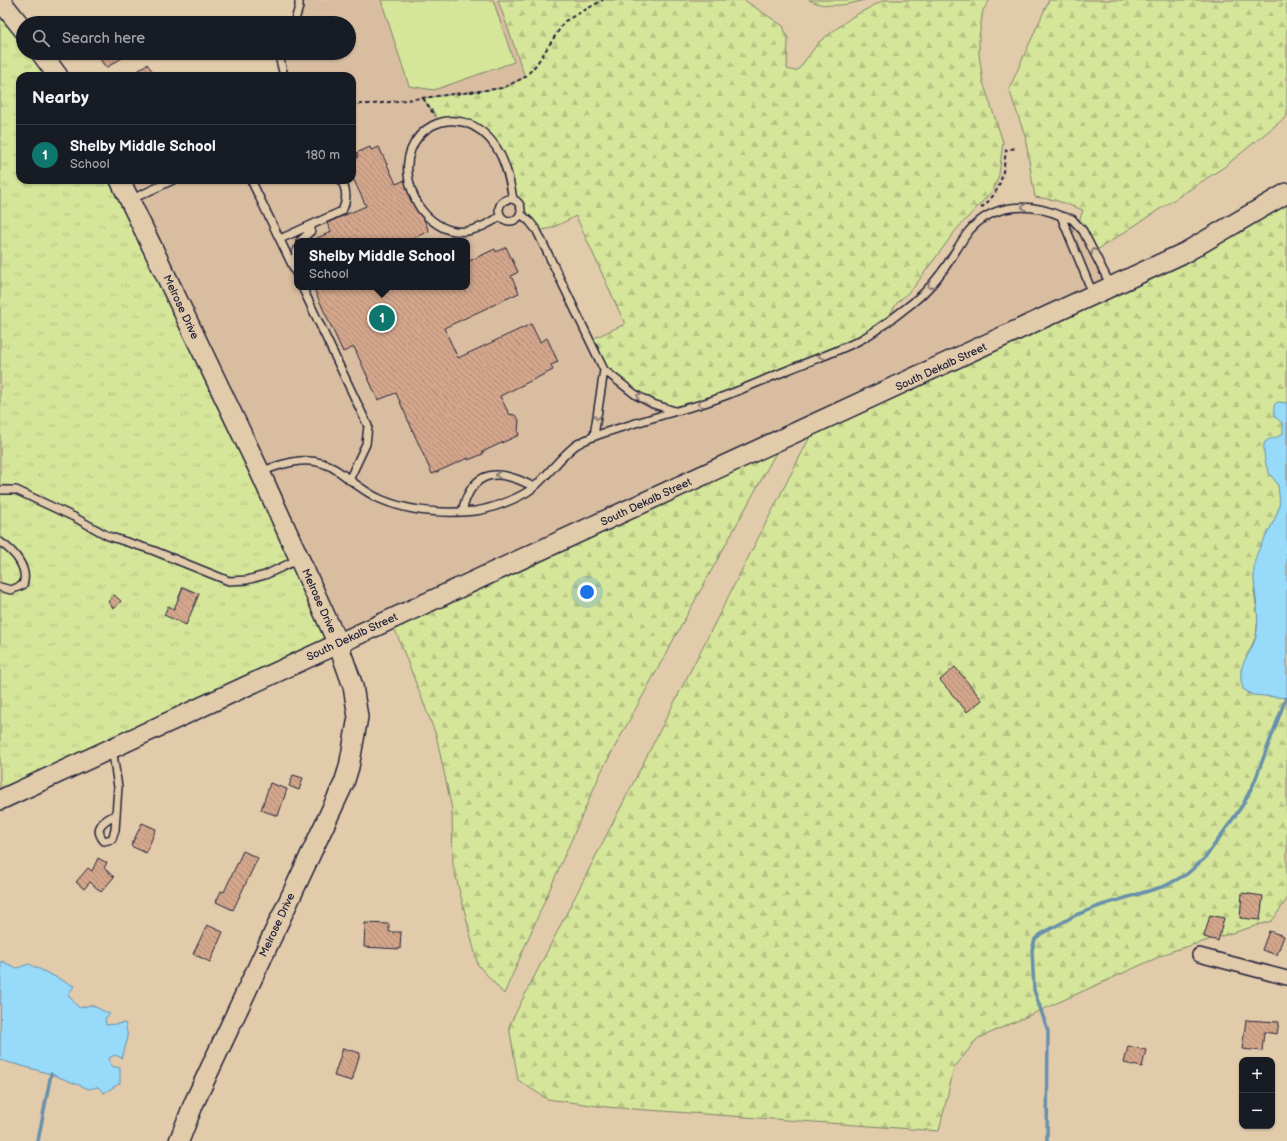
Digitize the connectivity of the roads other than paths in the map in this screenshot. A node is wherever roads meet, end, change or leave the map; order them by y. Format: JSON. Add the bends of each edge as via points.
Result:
{"nodes":[{"id":1,"x":0,"y":0,"type":"edge"},
{"id":2,"x":299,"y":0,"type":"edge"},
{"id":3,"x":296,"y":16,"type":"edge"},
{"id":4,"x":16,"y":20,"type":"edge"},
{"id":5,"x":46,"y":60,"type":"edge"},
{"id":6,"x":280,"y":60,"type":"edge"},
{"id":7,"x":55,"y":72,"type":"edge"},
{"id":8,"x":283,"y":72,"type":"edge"},
{"id":9,"x":123,"y":184,"type":"edge"},
{"id":10,"x":164,"y":184,"type":"edge"},
{"id":11,"x":252,"y":184,"type":"edge"},
{"id":12,"x":343,"y":184,"type":"edge"},
{"id":13,"x":1287,"y":193,"type":"edge"},
{"id":14,"x":513,"y":199,"type":"junction"},
{"id":15,"x":130,"y":200,"type":"junction"},
{"id":16,"x":520,"y":214,"type":"junction"},
{"id":17,"x":501,"y":216,"type":"junction"},
{"id":18,"x":1061,"y":216,"type":"junction"},
{"id":19,"x":311,"y":225,"type":"junction"},
{"id":20,"x":303,"y":238,"type":"edge"},
{"id":21,"x":280,"y":239,"type":"junction"},
{"id":22,"x":294,"y":266,"type":"edge"},
{"id":23,"x":1111,"y":287,"type":"junction"},
{"id":24,"x":303,"y":290,"type":"edge"},
{"id":25,"x":1093,"y":295,"type":"junction"},
{"id":26,"x":604,"y":370,"type":"junction"},
{"id":27,"x":675,"y":411,"type":"junction"},
{"id":28,"x":594,"y":436,"type":"junction"},
{"id":29,"x":260,"y":472,"type":"junction"},
{"id":30,"x":349,"y":480,"type":"junction"},
{"id":31,"x":534,"y":487,"type":"junction"},
{"id":32,"x":0,"y":490,"type":"edge"},
{"id":33,"x":462,"y":512,"type":"junction"},
{"id":34,"x":0,"y":542,"type":"edge"},
{"id":35,"x":300,"y":559,"type":"junction"},
{"id":36,"x":0,"y":587,"type":"edge"},
{"id":37,"x":338,"y":644,"type":"junction"},
{"id":38,"x":112,"y":748,"type":"junction"},
{"id":39,"x":0,"y":800,"type":"edge"},
{"id":40,"x":115,"y":815,"type":"dead end"},
{"id":41,"x":1199,"y":955,"type":"dead end"},
{"id":42,"x":1287,"y":978,"type":"edge"},
{"id":43,"x":179,"y":1141,"type":"edge"}],
"edges":[{"from":1,"to":4,"type":"main road"},
{"from":2,"to":3,"type":"lane"},
{"from":5,"to":7,"type":"main road"},
{"from":6,"to":8,"type":"lane"},
{"from":9,"to":15,"type":"main road","name":"Melrose Drive"},
{"from":10,"to":15,"type":"lane"},
{"from":11,"to":21,"type":"lane"},
{"from":12,"to":19,"type":"lane","via":[[346,200],[342,211]]},
{"from":13,"to":23,"type":"main road","name":"South Dekalb Street","via":[[1186,252]]},
{"from":14,"to":16,"type":"lane","via":[[520,204]]},
{"from":14,"to":17,"type":"lane","via":[[502,202],[499,210]]},
{"from":14,"to":17,"type":"lane","via":[[504,164],[496,147],[476,127],[465,122],[439,122],[421,135],[407,164],[408,179],[419,208],[424,214],[440,227],[465,232],[488,225]]},
{"from":15,"to":29,"type":"main road","name":"Melrose Drive"},
{"from":16,"to":17,"type":"lane","via":[[510,221]]},
{"from":16,"to":26,"type":"lane","via":[[537,231]]},
{"from":23,"to":18,"type":"lane","one_way":true,"via":[[1082,231],[1072,219]]},
{"from":18,"to":25,"type":"lane"},
{"from":18,"to":27,"type":"lane","one_way":true,"via":[[1036,207],[1024,206],[998,211],[986,217],[970,230],[944,270],[921,295],[888,322],[865,336],[740,390]]},
{"from":19,"to":20,"type":"lane","via":[[311,231]]},
{"from":19,"to":21,"type":"lane"},
{"from":21,"to":22,"type":"lane"},
{"from":23,"to":25,"type":"main road","name":"South Dekalb Street"},
{"from":24,"to":30,"type":"lane","via":[[368,426],[366,444]]},
{"from":25,"to":37,"type":"main road","name":"South Dekalb Street"},
{"from":27,"to":26,"type":"lane","one_way":true,"via":[[636,395]]},
{"from":26,"to":28,"type":"lane","one_way":true},
{"from":27,"to":28,"type":"lane"},
{"from":28,"to":31,"type":"lane","via":[[564,456]]},
{"from":29,"to":30,"type":"lane","via":[[286,462],[308,460],[328,465]]},
{"from":29,"to":35,"type":"main road","name":"Melrose Drive"},
{"from":30,"to":33,"type":"lane","via":[[379,499],[411,509],[439,513]]},
{"from":31,"to":33,"type":"lane","via":[[519,496],[478,510]]},
{"from":31,"to":33,"type":"lane","one_way":true,"via":[[507,475],[484,477],[470,488]]},
{"from":32,"to":35,"type":"lane","via":[[16,490],[108,536],[152,550],[229,581],[265,575]]},
{"from":34,"to":36,"type":"lane","via":[[17,557],[26,577],[23,585],[11,590]]},
{"from":35,"to":37,"type":"main road","name":"Melrose Drive"},
{"from":37,"to":38,"type":"main road","name":"South Dekalb Street"},
{"from":37,"to":43,"type":"main road","name":"Melrose Drive","via":[[357,702],[358,717],[349,767],[332,810]]},
{"from":38,"to":39,"type":"main road","name":"South Dekalb Street"},
{"from":38,"to":40,"type":"lane","via":[[118,777]]},
{"from":41,"to":42,"type":"street"}]}
